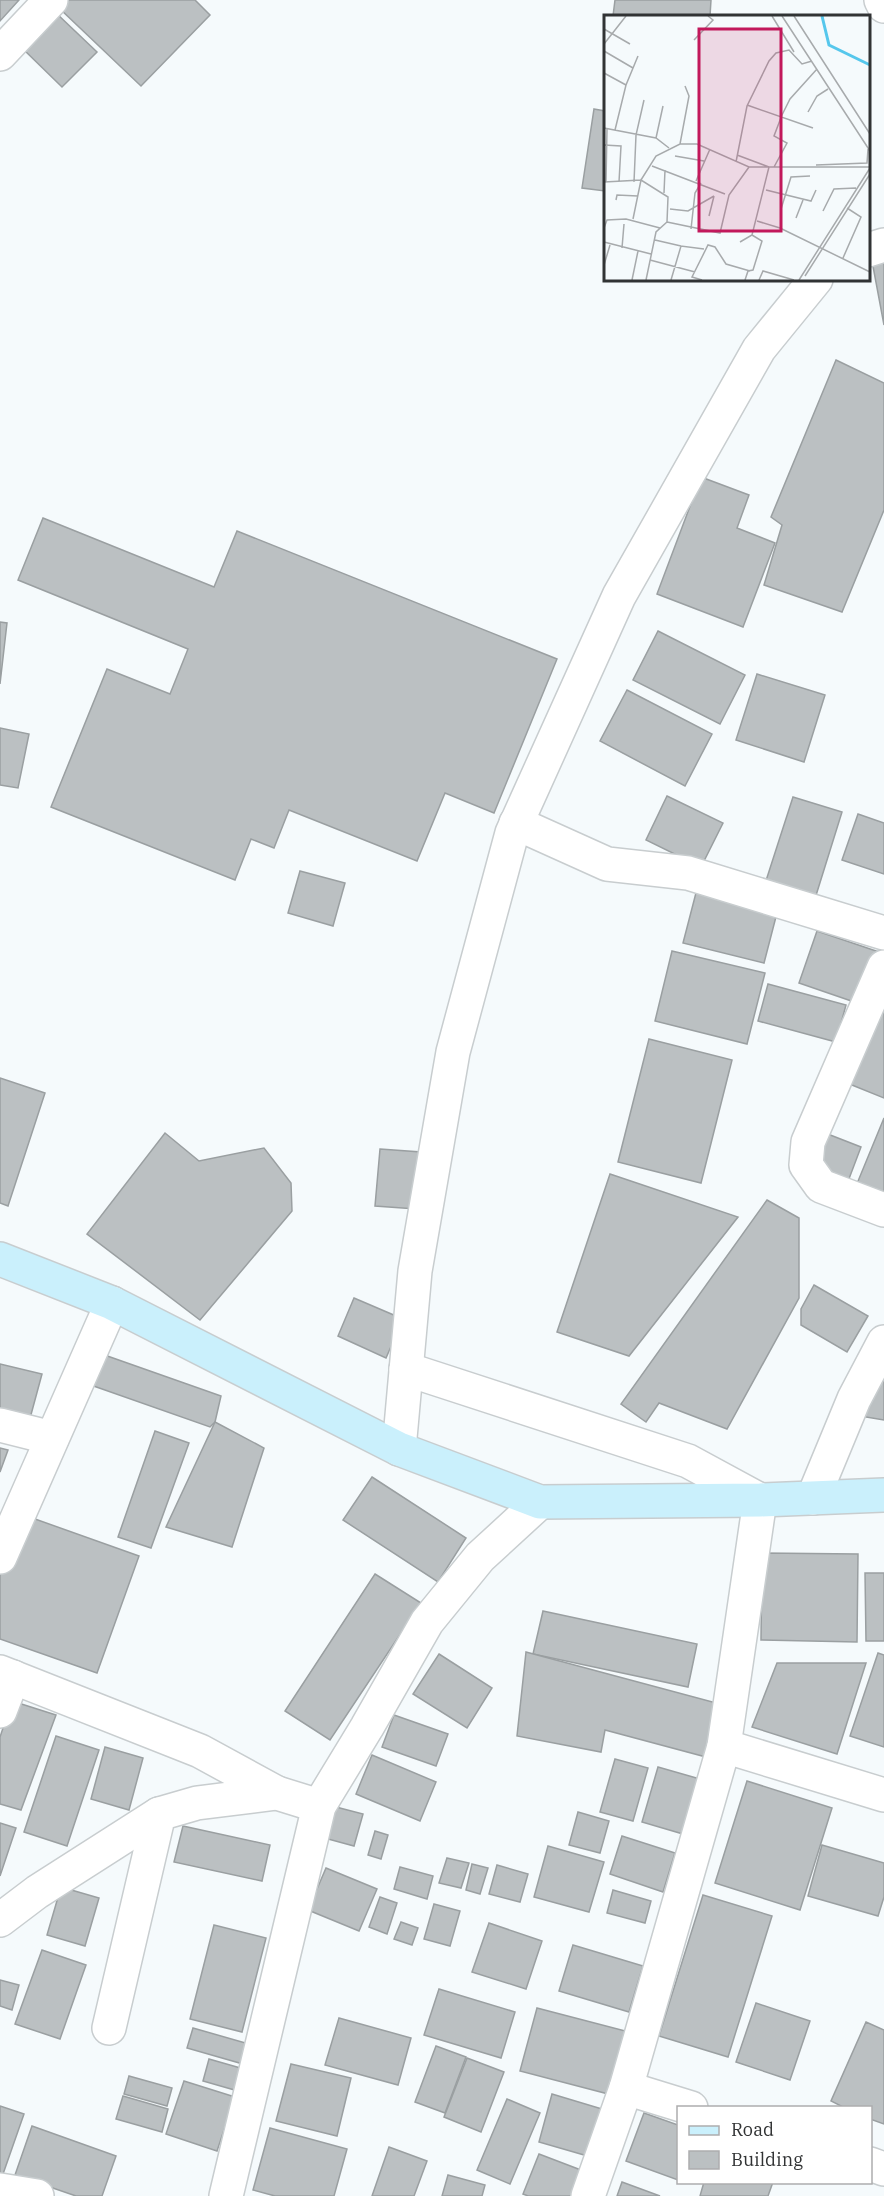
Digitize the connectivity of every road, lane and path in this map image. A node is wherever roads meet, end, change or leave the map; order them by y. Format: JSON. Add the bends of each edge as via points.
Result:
{"nodes":[{"id":1,"x":51,"y":0,"type":"edge"},
{"id":2,"x":880,"y":0,"type":"edge"},
{"id":3,"x":884,"y":6,"type":"edge"},
{"id":4,"x":0,"y":54,"type":"edge"},
{"id":5,"x":884,"y":244,"type":"edge"},
{"id":6,"x":869,"y":249,"type":"edge"},
{"id":7,"x":815,"y":280,"type":"edge"},
{"id":8,"x":516,"y":823,"type":"junction"},
{"id":9,"x":884,"y":933,"type":"edge"},
{"id":10,"x":884,"y":967,"type":"edge"},
{"id":11,"x":884,"y":1210,"type":"edge"},
{"id":12,"x":0,"y":1258,"type":"edge"},
{"id":13,"x":111,"y":1303,"type":"junction"},
{"id":14,"x":884,"y":1342,"type":"edge"},
{"id":15,"x":406,"y":1369,"type":"junction"},
{"id":16,"x":0,"y":1425,"type":"edge"},
{"id":17,"x":52,"y":1438,"type":"junction"},
{"id":18,"x":399,"y":1449,"type":"junction"},
{"id":19,"x":884,"y":1495,"type":"edge"},
{"id":20,"x":813,"y":1498,"type":"junction"},
{"id":21,"x":760,"y":1500,"type":"junction"},
{"id":22,"x":540,"y":1502,"type":"junction"},
{"id":23,"x":0,"y":1557,"type":"edge"},
{"id":24,"x":7,"y":1675,"type":"edge"},
{"id":25,"x":0,"y":1711,"type":"edge"},
{"id":26,"x":724,"y":1746,"type":"junction"},
{"id":27,"x":277,"y":1793,"type":"junction"},
{"id":28,"x":884,"y":1795,"type":"edge"},
{"id":29,"x":319,"y":1806,"type":"junction"},
{"id":30,"x":159,"y":1814,"type":"junction"},
{"id":31,"x":0,"y":1920,"type":"edge"},
{"id":32,"x":109,"y":2028,"type":"dead end"},
{"id":33,"x":626,"y":2088,"type":"junction"},
{"id":34,"x":684,"y":2106,"type":"edge"},
{"id":35,"x":0,"y":2190,"type":"edge"},
{"id":36,"x":37,"y":2196,"type":"edge"},
{"id":37,"x":226,"y":2196,"type":"edge"},
{"id":38,"x":588,"y":2196,"type":"edge"}],
"edges":[{"from":1,"to":4,"type":"street"},
{"from":2,"to":3,"type":"street"},
{"from":5,"to":6,"type":"street"},
{"from":7,"to":8,"type":"street","via":[[759,349],[619,596]]},
{"from":8,"to":9,"type":"street","via":[[607,864],[688,873]]},
{"from":8,"to":15,"type":"street","via":[[453,1052],[415,1271]]},
{"from":10,"to":11,"type":"street","via":[[808,1142],[806,1165],[821,1186]]},
{"from":12,"to":13,"type":"street"},
{"from":13,"to":17,"type":"street"},
{"from":13,"to":18,"type":"street"},
{"from":14,"to":20,"type":"street","via":[[854,1399]]},
{"from":15,"to":18,"type":"street"},
{"from":15,"to":21,"type":"street","via":[[688,1461]]},
{"from":16,"to":17,"type":"street"},
{"from":17,"to":23,"type":"street"},
{"from":18,"to":22,"type":"street"},
{"from":19,"to":20,"type":"street"},
{"from":20,"to":21,"type":"street"},
{"from":21,"to":22,"type":"street"},
{"from":21,"to":26,"type":"street"},
{"from":22,"to":29,"type":"street","via":[[480,1557],[427,1622]]},
{"from":24,"to":25,"type":"street"},
{"from":24,"to":27,"type":"street","via":[[200,1751]]},
{"from":26,"to":28,"type":"street"},
{"from":26,"to":33,"type":"street"},
{"from":27,"to":29,"type":"street"},
{"from":27,"to":30,"type":"street","via":[[197,1803]]},
{"from":29,"to":37,"type":"street"},
{"from":30,"to":31,"type":"street"},
{"from":30,"to":32,"type":"street"},
{"from":33,"to":34,"type":"street"},
{"from":33,"to":38,"type":"street"},
{"from":35,"to":36,"type":"street"}]}
